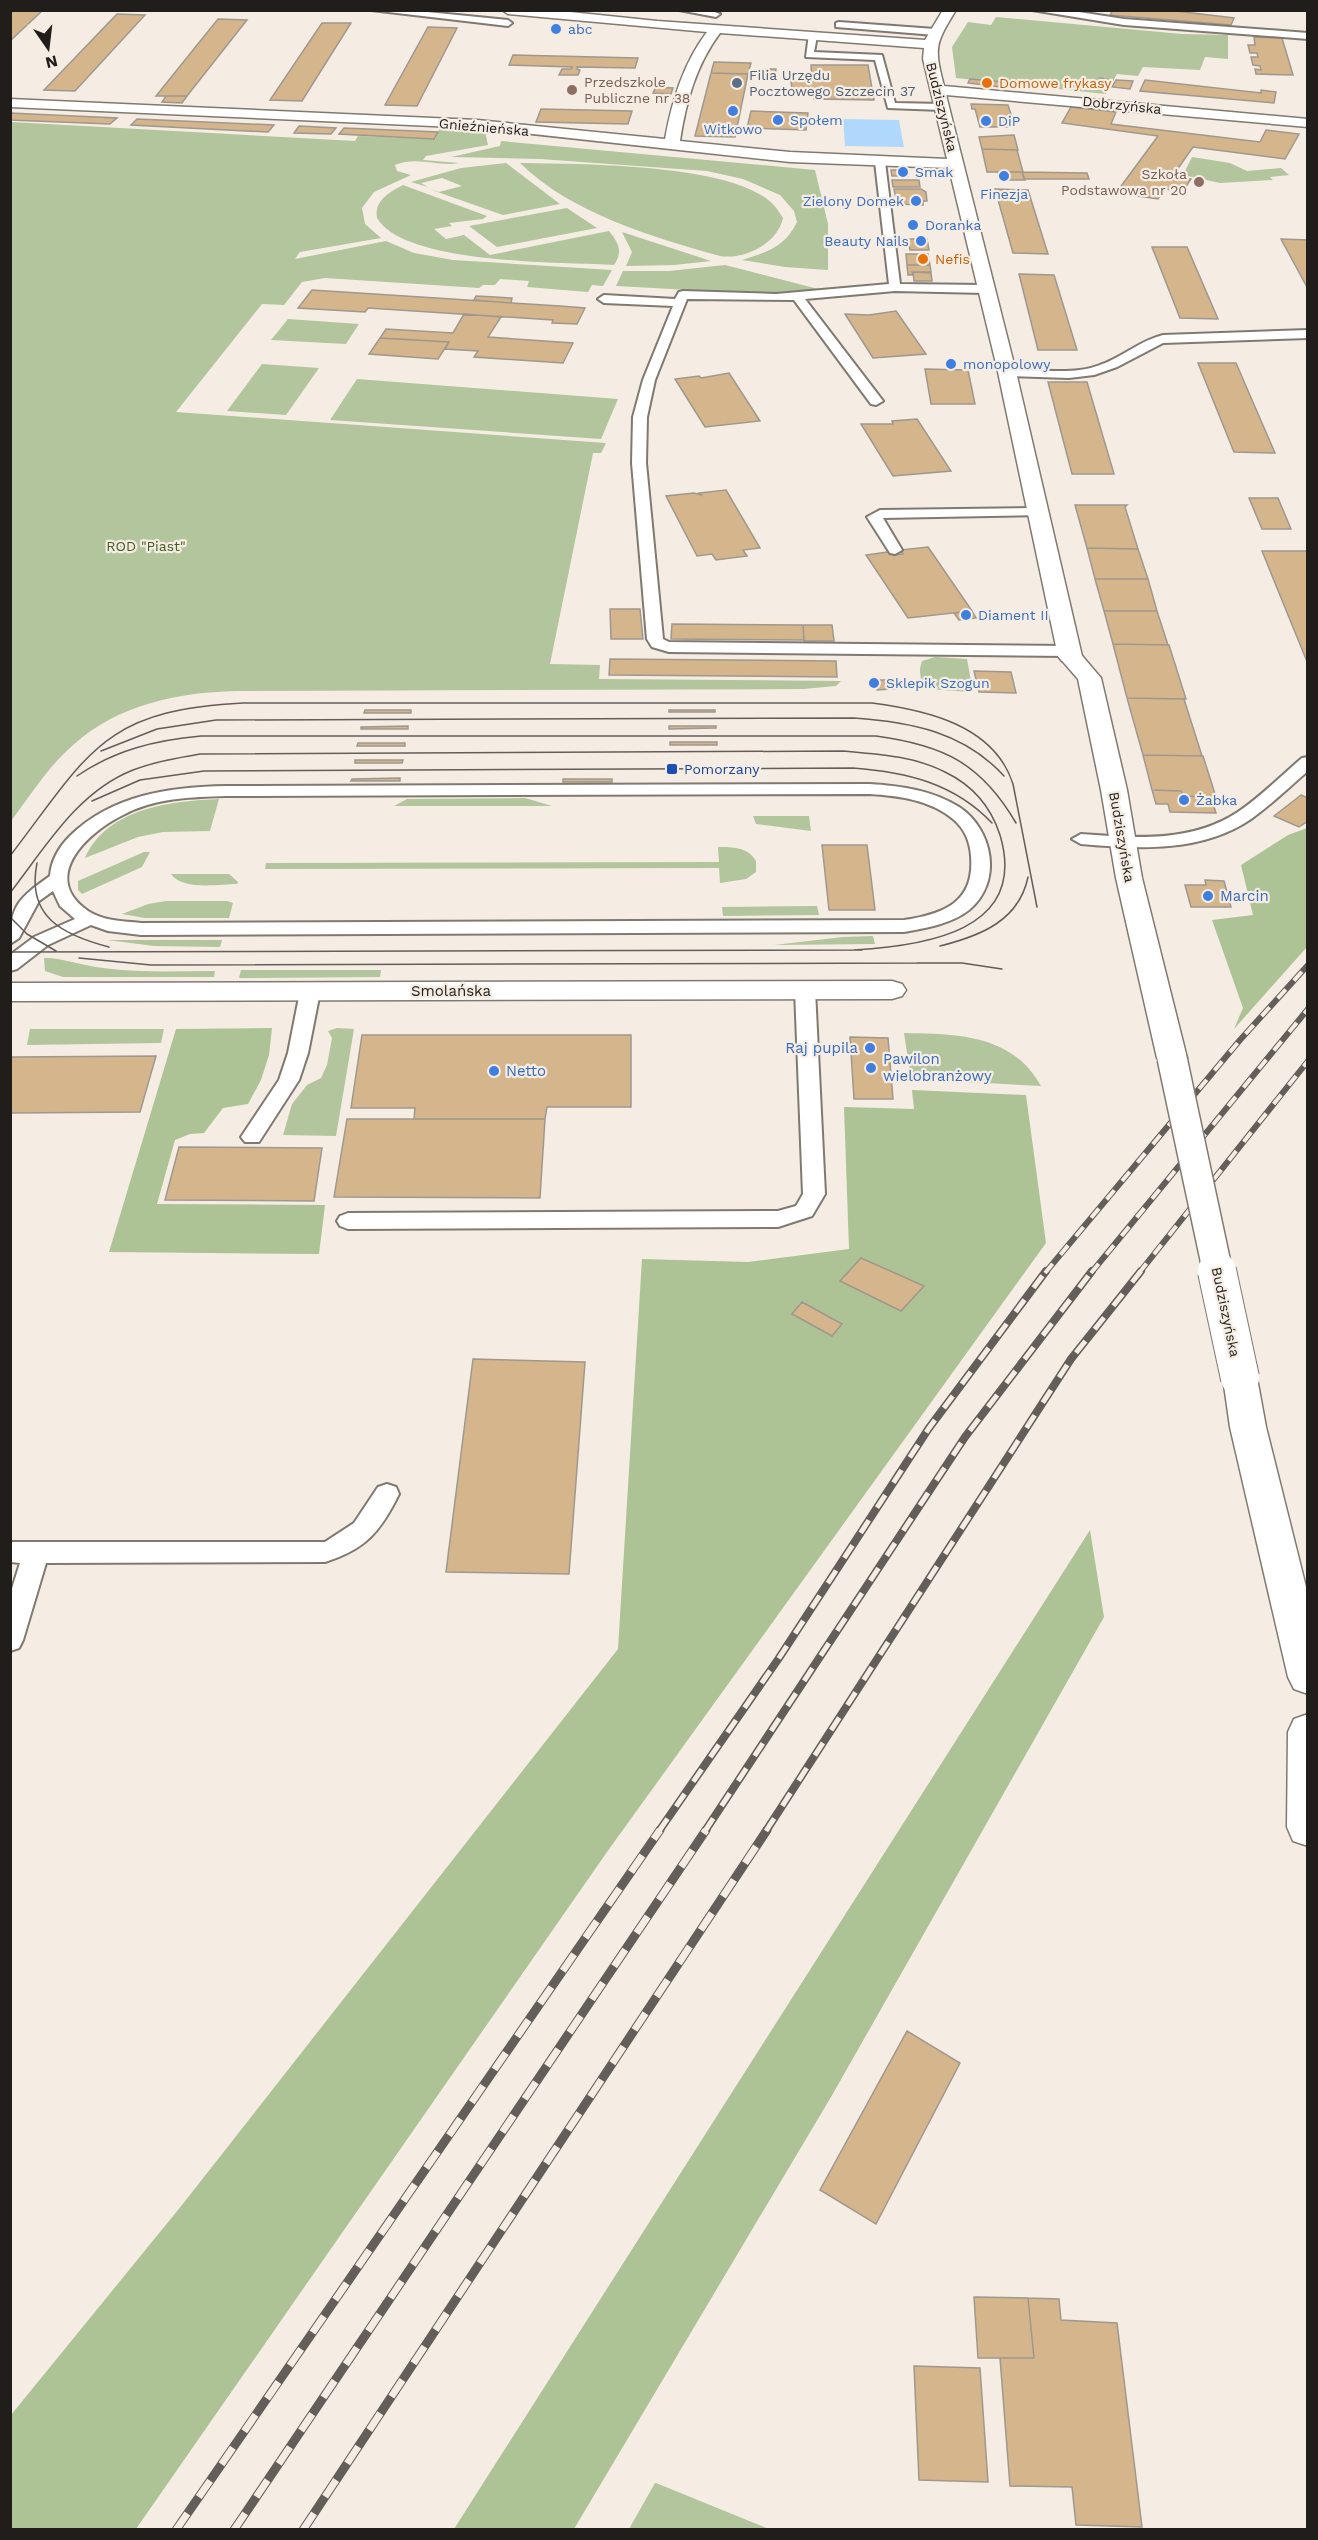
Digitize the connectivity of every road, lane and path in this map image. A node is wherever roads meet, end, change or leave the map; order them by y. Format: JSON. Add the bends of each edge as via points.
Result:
{"nodes":[{"id":1,"x":375,"y":10,"type":"edge"},
{"id":2,"x":683,"y":10,"type":"edge"},
{"id":3,"x":951,"y":10,"type":"edge"},
{"id":4,"x":1036,"y":10,"type":"edge"},
{"id":5,"x":1080,"y":12,"type":"edge"},
{"id":6,"x":716,"y":14,"type":"dead end"},
{"id":7,"x":508,"y":17,"type":"edge"},
{"id":8,"x":838,"y":25,"type":"dead end"},
{"id":9,"x":716,"y":30,"type":"junction"},
{"id":10,"x":812,"y":36,"type":"junction"},
{"id":11,"x":1308,"y":36,"type":"edge"},
{"id":12,"x":933,"y":38,"type":"junction"},
{"id":13,"x":937,"y":90,"type":"junction"},
{"id":14,"x":10,"y":103,"type":"edge"},
{"id":15,"x":942,"y":107,"type":"junction"},
{"id":16,"x":1308,"y":123,"type":"edge"},
{"id":17,"x":672,"y":145,"type":"junction"},
{"id":18,"x":880,"y":162,"type":"junction"},
{"id":19,"x":956,"y":164,"type":"junction"},
{"id":20,"x":896,"y":287,"type":"junction"},
{"id":21,"x":985,"y":289,"type":"junction"},
{"id":22,"x":798,"y":297,"type":"junction"},
{"id":23,"x":604,"y":299,"type":"dead end"},
{"id":24,"x":677,"y":309,"type":"junction"},
{"id":25,"x":1308,"y":334,"type":"edge"},
{"id":26,"x":1007,"y":372,"type":"junction"},
{"id":27,"x":876,"y":401,"type":"dead end"},
{"id":28,"x":1040,"y":512,"type":"junction"},
{"id":29,"x":895,"y":550,"type":"dead end"},
{"id":30,"x":1069,"y":654,"type":"junction"},
{"id":31,"x":1308,"y":762,"type":"edge"},
{"id":32,"x":1080,"y":839,"type":"dead end"},
{"id":33,"x":1123,"y":842,"type":"junction"},
{"id":34,"x":57,"y":880,"type":"junction"},
{"id":35,"x":88,"y":920,"type":"junction"},
{"id":36,"x":10,"y":938,"type":"edge"},
{"id":37,"x":10,"y":965,"type":"edge"},
{"id":38,"x":805,"y":990,"type":"junction"},
{"id":39,"x":892,"y":990,"type":"dead end"},
{"id":40,"x":10,"y":992,"type":"edge"},
{"id":41,"x":310,"y":992,"type":"junction"},
{"id":42,"x":252,"y":1137,"type":"dead end"},
{"id":43,"x":348,"y":1221,"type":"dead end"},
{"id":44,"x":387,"y":1494,"type":"dead end"},
{"id":45,"x":10,"y":1552,"type":"edge"},
{"id":46,"x":36,"y":1553,"type":"junction"},
{"id":47,"x":10,"y":1640,"type":"edge"},
{"id":48,"x":1308,"y":1677,"type":"edge"},
{"id":49,"x":1308,"y":1732,"type":"edge"},
{"id":50,"x":1307,"y":1824,"type":"edge"}],
"edges":[{"from":1,"to":7,"type":"lane"},
{"from":2,"to":6,"type":"lane"},
{"from":3,"to":12,"type":"street"},
{"from":4,"to":5,"type":"lane"},
{"from":5,"to":11,"type":"lane","via":[[1124,22]]},
{"from":7,"to":9,"type":"street"},
{"from":8,"to":12,"type":"lane"},
{"from":9,"to":10,"type":"street"},
{"from":9,"to":17,"type":"street","via":[[693,63]]},
{"from":10,"to":12,"type":"street"},
{"from":10,"to":15,"type":"lane","via":[[809,55],[879,57],[891,106]]},
{"from":12,"to":13,"type":"street","name":"Budziszyńska","via":[[930,60]]},
{"from":13,"to":15,"type":"street","name":"Budziszyńska"},
{"from":13,"to":16,"type":"street","name":"Dobrzyńska"},
{"from":14,"to":17,"type":"street","name":"Gnieźnieńska","via":[[460,123]]},
{"from":15,"to":19,"type":"street","name":"Budziszyńska"},
{"from":17,"to":18,"type":"street","name":"Gnieźnieńska"},
{"from":18,"to":19,"type":"street","name":"Gnieźnieńska"},
{"from":18,"to":20,"type":"lane"},
{"from":19,"to":21,"type":"street","name":"Budziszyńska"},
{"from":20,"to":21,"type":"lane"},
{"from":20,"to":22,"type":"lane"},
{"from":21,"to":26,"type":"street","name":"Budziszyńska"},
{"from":22,"to":24,"type":"lane","via":[[683,295]]},
{"from":22,"to":27,"type":"lane"},
{"from":23,"to":24,"type":"lane"},
{"from":24,"to":30,"type":"lane","via":[[644,397],[639,438],[651,604],[658,644]]},
{"from":25,"to":26,"type":"lane","via":[[1163,339],[1145,344],[1097,370]]},
{"from":26,"to":28,"type":"street","name":"Budziszyńska"},
{"from":28,"to":29,"type":"lane","via":[[874,517]]},
{"from":28,"to":30,"type":"street","name":"Budziszyńska"},
{"from":30,"to":33,"type":"street","name":"Budziszyńska","via":[[1089,678]]},
{"from":31,"to":33,"type":"lane","via":[[1237,820],[1179,842]]},
{"from":32,"to":33,"type":"lane"},
{"from":33,"to":48,"type":"street","name":"Budziszyńska","bridge":true,"via":[[1180,1093],[1248,1426]]},
{"from":34,"to":35,"type":"lane","via":[[65,903]]},
{"from":34,"to":35,"type":"lane","via":[[62,860],[72,845],[90,827],[114,812],[161,795],[216,791],[895,791],[932,800],[963,819],[975,835],[982,866],[976,892],[961,908],[939,919],[904,926],[141,929],[109,927]]},
{"from":34,"to":36,"type":"lane","via":[[32,898]]},
{"from":35,"to":37,"type":"lane","via":[[39,942]]},
{"from":38,"to":39,"type":"street","name":"Smolańska"},
{"from":38,"to":41,"type":"street","name":"Smolańska"},
{"from":38,"to":43,"type":"lane","via":[[814,1194],[804,1211],[777,1219]]},
{"from":40,"to":41,"type":"street","name":"Smolańska"},
{"from":41,"to":42,"type":"lane","via":[[289,1080]]},
{"from":44,"to":46,"type":"lane","via":[[368,1527],[354,1540],[325,1552]]},
{"from":45,"to":46,"type":"lane"},
{"from":46,"to":47,"type":"lane"},
{"from":49,"to":50,"type":"street"}]}
